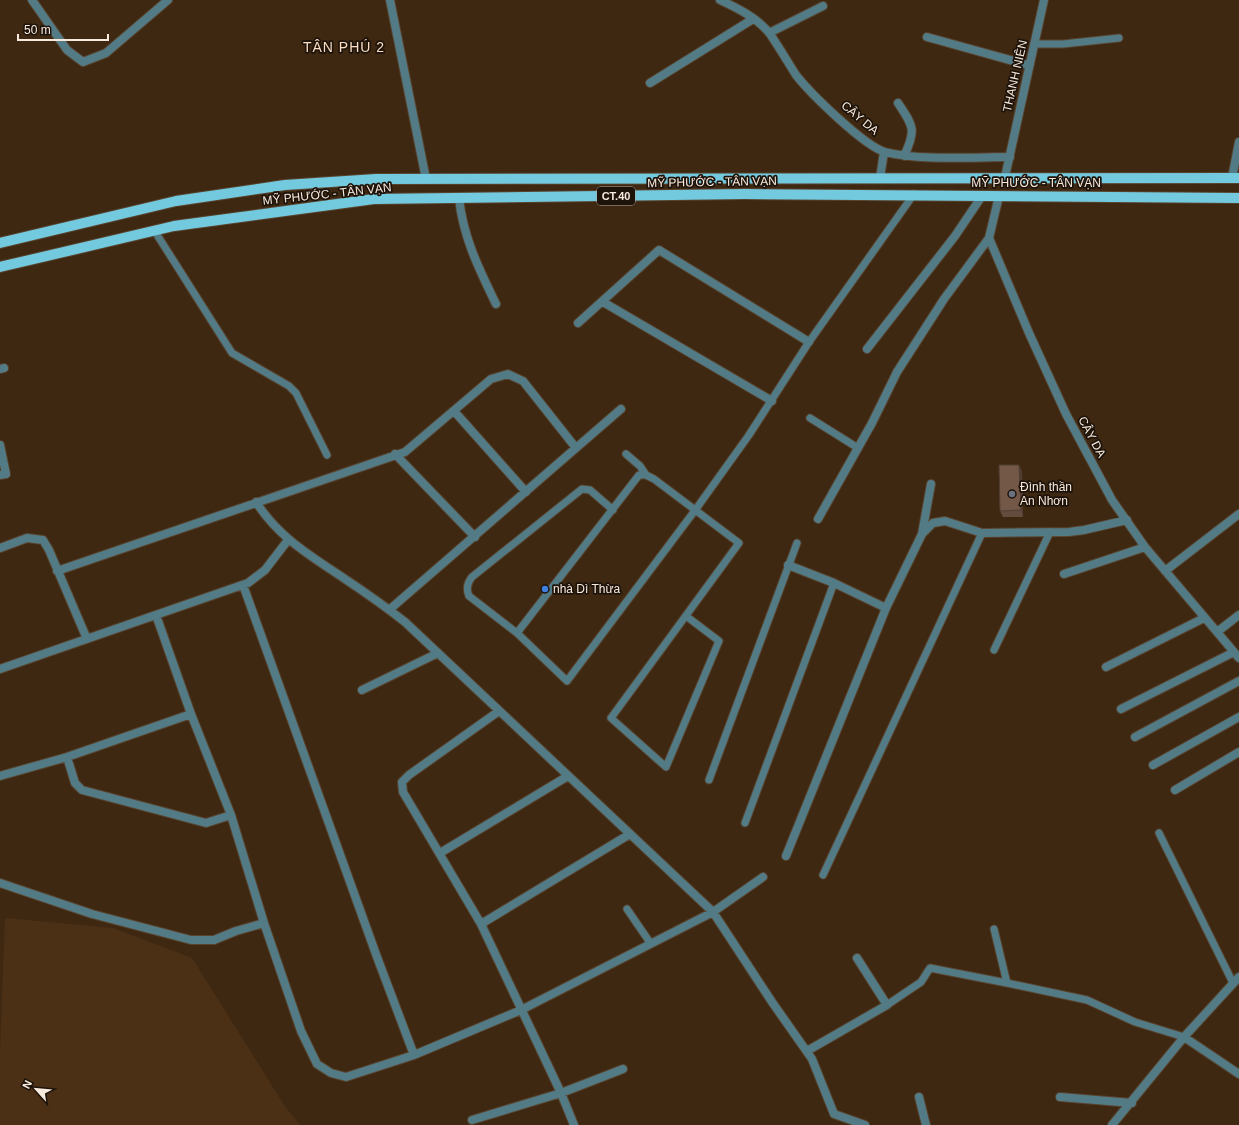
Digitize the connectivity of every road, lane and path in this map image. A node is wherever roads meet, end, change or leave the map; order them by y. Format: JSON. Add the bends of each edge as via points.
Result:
{"nodes":[{"id":1,"x":32,"y":0,"type":"edge"},
{"id":2,"x":168,"y":0,"type":"edge"},
{"id":3,"x":390,"y":0,"type":"edge"},
{"id":4,"x":720,"y":0,"type":"edge"},
{"id":5,"x":738,"y":0,"type":"edge"},
{"id":6,"x":1044,"y":0,"type":"edge"},
{"id":7,"x":823,"y":6,"type":"dead end"},
{"id":8,"x":740,"y":9,"type":"junction"},
{"id":9,"x":753,"y":19,"type":"junction"},
{"id":10,"x":769,"y":33,"type":"junction"},
{"id":11,"x":927,"y":37,"type":"dead end"},
{"id":12,"x":1119,"y":38,"type":"dead end"},
{"id":13,"x":1034,"y":44,"type":"junction"},
{"id":14,"x":1028,"y":65,"type":"junction"},
{"id":15,"x":650,"y":83,"type":"dead end"},
{"id":16,"x":898,"y":102,"type":"dead end"},
{"id":17,"x":1239,"y":142,"type":"edge"},
{"id":18,"x":884,"y":152,"type":"junction"},
{"id":19,"x":904,"y":156,"type":"junction"},
{"id":20,"x":1010,"y":157,"type":"junction"},
{"id":21,"x":1005,"y":177,"type":"junction"},
{"id":22,"x":880,"y":178,"type":"junction"},
{"id":23,"x":1236,"y":178,"type":"edge"},
{"id":24,"x":426,"y":179,"type":"junction"},
{"id":25,"x":914,"y":194,"type":"junction"},
{"id":26,"x":982,"y":196,"type":"junction"},
{"id":27,"x":999,"y":196,"type":"junction"},
{"id":28,"x":459,"y":198,"type":"junction"},
{"id":29,"x":1239,"y":198,"type":"edge"},
{"id":30,"x":154,"y":230,"type":"junction"},
{"id":31,"x":989,"y":238,"type":"junction"},
{"id":32,"x":0,"y":243,"type":"edge"},
{"id":33,"x":0,"y":267,"type":"edge"},
{"id":34,"x":602,"y":302,"type":"junction"},
{"id":35,"x":496,"y":304,"type":"dead end"},
{"id":36,"x":578,"y":323,"type":"dead end"},
{"id":37,"x":809,"y":342,"type":"junction"},
{"id":38,"x":867,"y":349,"type":"dead end"},
{"id":39,"x":772,"y":401,"type":"junction"},
{"id":40,"x":621,"y":409,"type":"dead end"},
{"id":41,"x":454,"y":410,"type":"junction"},
{"id":42,"x":810,"y":418,"type":"dead end"},
{"id":43,"x":0,"y":445,"type":"edge"},
{"id":44,"x":576,"y":448,"type":"junction"},
{"id":45,"x":858,"y":448,"type":"junction"},
{"id":46,"x":395,"y":454,"type":"junction"},
{"id":47,"x":626,"y":454,"type":"dead end"},
{"id":48,"x":327,"y":455,"type":"dead end"},
{"id":49,"x":0,"y":475,"type":"edge"},
{"id":50,"x":646,"y":475,"type":"junction"},
{"id":51,"x":931,"y":484,"type":"dead end"},
{"id":52,"x":526,"y":492,"type":"junction"},
{"id":53,"x":256,"y":502,"type":"junction"},
{"id":54,"x":696,"y":509,"type":"junction"},
{"id":55,"x":613,"y":510,"type":"junction"},
{"id":56,"x":1239,"y":514,"type":"edge"},
{"id":57,"x":818,"y":519,"type":"dead end"},
{"id":58,"x":1127,"y":520,"type":"junction"},
{"id":59,"x":1050,"y":532,"type":"junction"},
{"id":60,"x":982,"y":533,"type":"junction"},
{"id":61,"x":922,"y":534,"type":"junction"},
{"id":62,"x":475,"y":537,"type":"junction"},
{"id":63,"x":288,"y":540,"type":"junction"},
{"id":64,"x":797,"y":543,"type":"dead end"},
{"id":65,"x":1145,"y":547,"type":"junction"},
{"id":66,"x":0,"y":548,"type":"edge"},
{"id":67,"x":788,"y":565,"type":"junction"},
{"id":68,"x":57,"y":571,"type":"junction"},
{"id":69,"x":1165,"y":571,"type":"junction"},
{"id":70,"x":1064,"y":574,"type":"dead end"},
{"id":71,"x":834,"y":583,"type":"junction"},
{"id":72,"x":243,"y":585,"type":"junction"},
{"id":73,"x":886,"y":608,"type":"junction"},
{"id":74,"x":389,"y":610,"type":"junction"},
{"id":75,"x":156,"y":615,"type":"junction"},
{"id":76,"x":1239,"y":615,"type":"edge"},
{"id":77,"x":686,"y":616,"type":"junction"},
{"id":78,"x":1204,"y":618,"type":"junction"},
{"id":79,"x":1217,"y":632,"type":"junction"},
{"id":80,"x":518,"y":633,"type":"junction"},
{"id":81,"x":87,"y":639,"type":"junction"},
{"id":82,"x":994,"y":650,"type":"dead end"},
{"id":83,"x":438,"y":653,"type":"junction"},
{"id":84,"x":1237,"y":655,"type":"edge"},
{"id":85,"x":1,"y":666,"type":"edge"},
{"id":86,"x":1106,"y":667,"type":"dead end"},
{"id":87,"x":1239,"y":681,"type":"edge"},
{"id":88,"x":362,"y":690,"type":"dead end"},
{"id":89,"x":1121,"y":709,"type":"dead end"},
{"id":90,"x":499,"y":710,"type":"junction"},
{"id":91,"x":191,"y":714,"type":"junction"},
{"id":92,"x":1239,"y":717,"type":"edge"},
{"id":93,"x":1136,"y":737,"type":"dead end"},
{"id":94,"x":1239,"y":752,"type":"edge"},
{"id":95,"x":66,"y":757,"type":"junction"},
{"id":96,"x":1153,"y":765,"type":"dead end"},
{"id":97,"x":0,"y":776,"type":"edge"},
{"id":98,"x":568,"y":776,"type":"junction"},
{"id":99,"x":709,"y":780,"type":"dead end"},
{"id":100,"x":1175,"y":790,"type":"dead end"},
{"id":101,"x":231,"y":815,"type":"junction"},
{"id":102,"x":745,"y":823,"type":"dead end"},
{"id":103,"x":1158,"y":833,"type":"dead end"},
{"id":104,"x":630,"y":834,"type":"junction"},
{"id":105,"x":440,"y":853,"type":"junction"},
{"id":106,"x":786,"y":856,"type":"dead end"},
{"id":107,"x":823,"y":875,"type":"dead end"},
{"id":108,"x":763,"y":877,"type":"dead end"},
{"id":109,"x":0,"y":883,"type":"edge"},
{"id":110,"x":627,"y":909,"type":"dead end"},
{"id":111,"x":713,"y":912,"type":"junction"},
{"id":112,"x":264,"y":923,"type":"junction"},
{"id":113,"x":481,"y":924,"type":"junction"},
{"id":114,"x":994,"y":928,"type":"dead end"},
{"id":115,"x":651,"y":944,"type":"junction"},
{"id":116,"x":856,"y":958,"type":"dead end"},
{"id":117,"x":1239,"y":977,"type":"edge"},
{"id":118,"x":1007,"y":983,"type":"junction"},
{"id":119,"x":1233,"y":983,"type":"junction"},
{"id":120,"x":887,"y":1005,"type":"junction"},
{"id":121,"x":521,"y":1010,"type":"junction"},
{"id":122,"x":1184,"y":1037,"type":"junction"},
{"id":123,"x":806,"y":1051,"type":"junction"},
{"id":124,"x":414,"y":1055,"type":"junction"},
{"id":125,"x":623,"y":1069,"type":"dead end"},
{"id":126,"x":1239,"y":1074,"type":"edge"},
{"id":127,"x":561,"y":1093,"type":"junction"},
{"id":128,"x":919,"y":1097,"type":"dead end"},
{"id":129,"x":1060,"y":1097,"type":"dead end"},
{"id":130,"x":1132,"y":1103,"type":"junction"},
{"id":131,"x":472,"y":1120,"type":"dead end"},
{"id":132,"x":574,"y":1125,"type":"edge"},
{"id":133,"x":865,"y":1125,"type":"edge"},
{"id":134,"x":926,"y":1125,"type":"edge"},
{"id":135,"x":1112,"y":1125,"type":"edge"}],
"edges":[{"from":1,"to":2,"type":"street","via":[[67,50],[83,62],[106,53]]},
{"from":3,"to":24,"type":"street"},
{"from":4,"to":8,"type":"street","name":"CÂY DA"},
{"from":5,"to":8,"type":"street"},
{"from":6,"to":13,"type":"street","name":"THANH NIÊN"},
{"from":7,"to":10,"type":"street"},
{"from":8,"to":9,"type":"street","name":"CÂY DA"},
{"from":9,"to":10,"type":"street","name":"CÂY DA"},
{"from":9,"to":15,"type":"street"},
{"from":10,"to":18,"type":"street","name":"CÂY DA","via":[[798,77],[816,96],[864,140]]},
{"from":11,"to":14,"type":"street"},
{"from":12,"to":13,"type":"lane","via":[[1064,44]]},
{"from":13,"to":14,"type":"street","name":"THANH NIÊN"},
{"from":14,"to":20,"type":"street","name":"THANH NIÊN"},
{"from":16,"to":19,"type":"street","via":[[911,124],[912,139]]},
{"from":17,"to":23,"type":"street"},
{"from":18,"to":19,"type":"street","name":"CÂY DA"},
{"from":18,"to":22,"type":"street"},
{"from":19,"to":20,"type":"street","name":"CÂY DA"},
{"from":20,"to":21,"type":"street"},
{"from":21,"to":22,"type":"main road","name":"MỸ PHƯỚC - TÂN VẠN","number":"CT.40"},
{"from":21,"to":23,"type":"main road","name":"MỸ PHƯỚC - TÂN VẠN","number":"CT.40"},
{"from":21,"to":27,"type":"main road"},
{"from":22,"to":24,"type":"main road","name":"MỸ PHƯỚC - TÂN VẠN","number":"CT.40"},
{"from":24,"to":32,"type":"main road","name":"MỸ PHƯỚC - TÂN VẠN","number":"CT.40","via":[[376,179],[285,185],[176,201]]},
{"from":25,"to":26,"type":"main road","name":"MỸ PHƯỚC - TÂN VẠN","number":"CT.40"},
{"from":25,"to":28,"type":"main road","name":"MỸ PHƯỚC - TÂN VẠN","number":"CT.40"},
{"from":25,"to":37,"type":"lane"},
{"from":26,"to":27,"type":"main road","name":"MỸ PHƯỚC - TÂN VẠN","number":"CT.40"},
{"from":26,"to":38,"type":"street","via":[[955,236]]},
{"from":27,"to":29,"type":"main road","name":"MỸ PHƯỚC - TÂN VẠN","number":"CT.40"},
{"from":27,"to":31,"type":"street"},
{"from":28,"to":30,"type":"main road","name":"MỸ PHƯỚC - TÂN VẠN","number":"CT.40","via":[[374,199]]},
{"from":28,"to":35,"type":"street","via":[[466,240]]},
{"from":30,"to":33,"type":"main road","name":"MỸ PHƯỚC - TÂN VẠN","number":"CT.40"},
{"from":30,"to":48,"type":"lane","via":[[232,353],[289,386],[296,393]]},
{"from":31,"to":45,"type":"street","via":[[944,299],[897,372]]},
{"from":31,"to":58,"type":"street","name":"CÂY DA","via":[[1066,414],[1112,500]]},
{"from":34,"to":36,"type":"street"},
{"from":34,"to":37,"type":"street","via":[[659,250]]},
{"from":34,"to":39,"type":"street"},
{"from":37,"to":39,"type":"lane"},
{"from":39,"to":54,"type":"lane"},
{"from":40,"to":44,"type":"street"},
{"from":41,"to":44,"type":"street","via":[[491,379],[508,374],[523,380]]},
{"from":41,"to":46,"type":"street","via":[[405,452]]},
{"from":41,"to":52,"type":"street"},
{"from":42,"to":45,"type":"lane"},
{"from":43,"to":49,"type":"street","via":[[6,474]]},
{"from":44,"to":52,"type":"street"},
{"from":45,"to":57,"type":"street"},
{"from":46,"to":53,"type":"street"},
{"from":46,"to":62,"type":"street"},
{"from":47,"to":50,"type":"lane"},
{"from":50,"to":54,"type":"lane"},
{"from":50,"to":55,"type":"lane","via":[[639,475]]},
{"from":51,"to":61,"type":"street"},
{"from":52,"to":62,"type":"street"},
{"from":53,"to":63,"type":"street"},
{"from":53,"to":68,"type":"street"},
{"from":54,"to":77,"type":"lane","via":[[739,543]]},
{"from":54,"to":80,"type":"lane","via":[[567,681]]},
{"from":55,"to":80,"type":"lane"},
{"from":55,"to":80,"type":"lane","via":[[590,490],[582,489],[472,577],[467,587],[469,596]]},
{"from":56,"to":69,"type":"street"},
{"from":58,"to":59,"type":"street","via":[[1084,530]]},
{"from":58,"to":65,"type":"street","name":"CÂY DA"},
{"from":59,"to":60,"type":"street"},
{"from":59,"to":82,"type":"lane"},
{"from":60,"to":61,"type":"street","via":[[945,521],[933,523]]},
{"from":60,"to":107,"type":"lane"},
{"from":61,"to":73,"type":"street"},
{"from":62,"to":74,"type":"street"},
{"from":63,"to":72,"type":"street","via":[[260,575]]},
{"from":63,"to":74,"type":"street"},
{"from":64,"to":67,"type":"lane"},
{"from":65,"to":69,"type":"street","name":"CÂY DA"},
{"from":65,"to":70,"type":"street"},
{"from":66,"to":68,"type":"street","via":[[27,538],[43,540]]},
{"from":67,"to":71,"type":"street"},
{"from":67,"to":99,"type":"lane"},
{"from":68,"to":81,"type":"street"},
{"from":69,"to":78,"type":"street","name":"CÂY DA"},
{"from":71,"to":73,"type":"street"},
{"from":71,"to":102,"type":"lane"},
{"from":72,"to":75,"type":"street"},
{"from":72,"to":124,"type":"street"},
{"from":73,"to":106,"type":"street"},
{"from":74,"to":83,"type":"street"},
{"from":75,"to":81,"type":"street"},
{"from":75,"to":91,"type":"street"},
{"from":76,"to":79,"type":"street"},
{"from":77,"to":77,"type":"lane","via":[[719,641],[666,767],[611,718]]},
{"from":78,"to":79,"type":"street","name":"CÂY DA"},
{"from":78,"to":86,"type":"street"},
{"from":79,"to":84,"type":"street","name":"CÂY DA"},
{"from":81,"to":85,"type":"street"},
{"from":83,"to":88,"type":"street"},
{"from":83,"to":90,"type":"street"},
{"from":84,"to":89,"type":"street"},
{"from":87,"to":93,"type":"street"},
{"from":90,"to":98,"type":"street"},
{"from":90,"to":105,"type":"street","via":[[402,782],[403,792]]},
{"from":91,"to":95,"type":"street"},
{"from":91,"to":101,"type":"street"},
{"from":92,"to":96,"type":"street"},
{"from":94,"to":100,"type":"street"},
{"from":95,"to":97,"type":"street"},
{"from":95,"to":101,"type":"street","via":[[74,782],[82,790],[206,823]]},
{"from":98,"to":104,"type":"street"},
{"from":98,"to":105,"type":"street"},
{"from":101,"to":112,"type":"street"},
{"from":103,"to":119,"type":"lane"},
{"from":104,"to":111,"type":"street"},
{"from":104,"to":113,"type":"street"},
{"from":105,"to":113,"type":"street"},
{"from":108,"to":111,"type":"street"},
{"from":109,"to":112,"type":"street","via":[[92,914],[191,940],[214,940]]},
{"from":110,"to":115,"type":"lane"},
{"from":111,"to":115,"type":"street"},
{"from":111,"to":123,"type":"street"},
{"from":112,"to":124,"type":"street","via":[[301,1031],[317,1064],[331,1073],[346,1077]]},
{"from":113,"to":121,"type":"street"},
{"from":114,"to":118,"type":"lane"},
{"from":115,"to":121,"type":"street"},
{"from":116,"to":120,"type":"street"},
{"from":117,"to":119,"type":"street"},
{"from":118,"to":120,"type":"lane","via":[[930,968],[921,982]]},
{"from":118,"to":122,"type":"lane","via":[[1087,1000],[1135,1022]]},
{"from":119,"to":122,"type":"street"},
{"from":120,"to":123,"type":"street"},
{"from":121,"to":124,"type":"street"},
{"from":121,"to":127,"type":"street"},
{"from":122,"to":126,"type":"street"},
{"from":122,"to":130,"type":"street"},
{"from":123,"to":133,"type":"street","via":[[819,1075],[834,1114]]},
{"from":125,"to":127,"type":"street"},
{"from":127,"to":131,"type":"street"},
{"from":127,"to":132,"type":"street"},
{"from":128,"to":134,"type":"street"},
{"from":129,"to":130,"type":"street"},
{"from":130,"to":135,"type":"street"}]}
